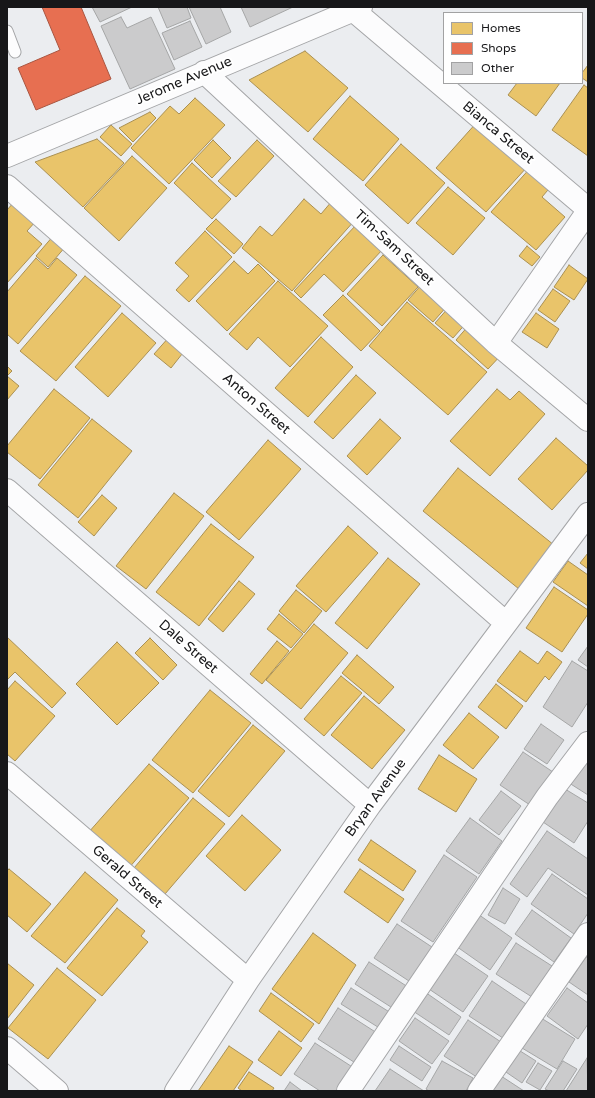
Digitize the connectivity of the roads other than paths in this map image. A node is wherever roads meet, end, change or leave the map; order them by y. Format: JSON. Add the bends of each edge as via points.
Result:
{"nodes":[{"id":1,"x":357,"y":9,"type":"edge"},
{"id":2,"x":7,"y":31,"type":"edge"},
{"id":3,"x":15,"y":52,"type":"dead end"},
{"id":4,"x":204,"y":72,"type":"junction"},
{"id":5,"x":443,"y":84,"type":"edge"},
{"id":6,"x":443,"y":84,"type":"edge"},
{"id":7,"x":7,"y":156,"type":"edge"},
{"id":8,"x":7,"y":186,"type":"edge"},
{"id":9,"x":588,"y":210,"type":"edge"},
{"id":10,"x":496,"y":343,"type":"junction"},
{"id":11,"x":588,"y":420,"type":"edge"},
{"id":12,"x":7,"y":490,"type":"edge"},
{"id":13,"x":588,"y":514,"type":"edge"},
{"id":14,"x":506,"y":623,"type":"junction"},
{"id":15,"x":588,"y":743,"type":"edge"},
{"id":16,"x":7,"y":773,"type":"edge"},
{"id":17,"x":370,"y":805,"type":"junction"},
{"id":18,"x":588,"y":934,"type":"edge"},
{"id":19,"x":248,"y":980,"type":"junction"},
{"id":20,"x":7,"y":1048,"type":"edge"},
{"id":21,"x":57,"y":1091,"type":"edge"},
{"id":22,"x":176,"y":1091,"type":"edge"},
{"id":23,"x":348,"y":1091,"type":"edge"},
{"id":24,"x":479,"y":1091,"type":"edge"}],
"edges":[{"from":1,"to":4,"type":"street","name":"Jerome Avenue"},
{"from":1,"to":6,"type":"street","name":"Bianca Street"},
{"from":2,"to":3,"type":"lane"},
{"from":4,"to":7,"type":"street","name":"Jerome Avenue"},
{"from":4,"to":10,"type":"street","name":"Tim-Sam Street"},
{"from":5,"to":9,"type":"street","name":"Bianca Street"},
{"from":8,"to":14,"type":"street","name":"Anton Street"},
{"from":9,"to":10,"type":"street"},
{"from":10,"to":11,"type":"street","name":"Tim-Sam Street"},
{"from":12,"to":17,"type":"street","name":"Dale Street"},
{"from":13,"to":14,"type":"street","name":"Bryan Avenue"},
{"from":14,"to":17,"type":"street","name":"Bryan Avenue"},
{"from":15,"to":23,"type":"street","via":[[547,797]]},
{"from":16,"to":19,"type":"street","name":"Gerald Street"},
{"from":17,"to":19,"type":"street","name":"Bryan Avenue"},
{"from":18,"to":24,"type":"street"},
{"from":19,"to":22,"type":"street","name":"Bryan Avenue"},
{"from":20,"to":21,"type":"street"}]}
